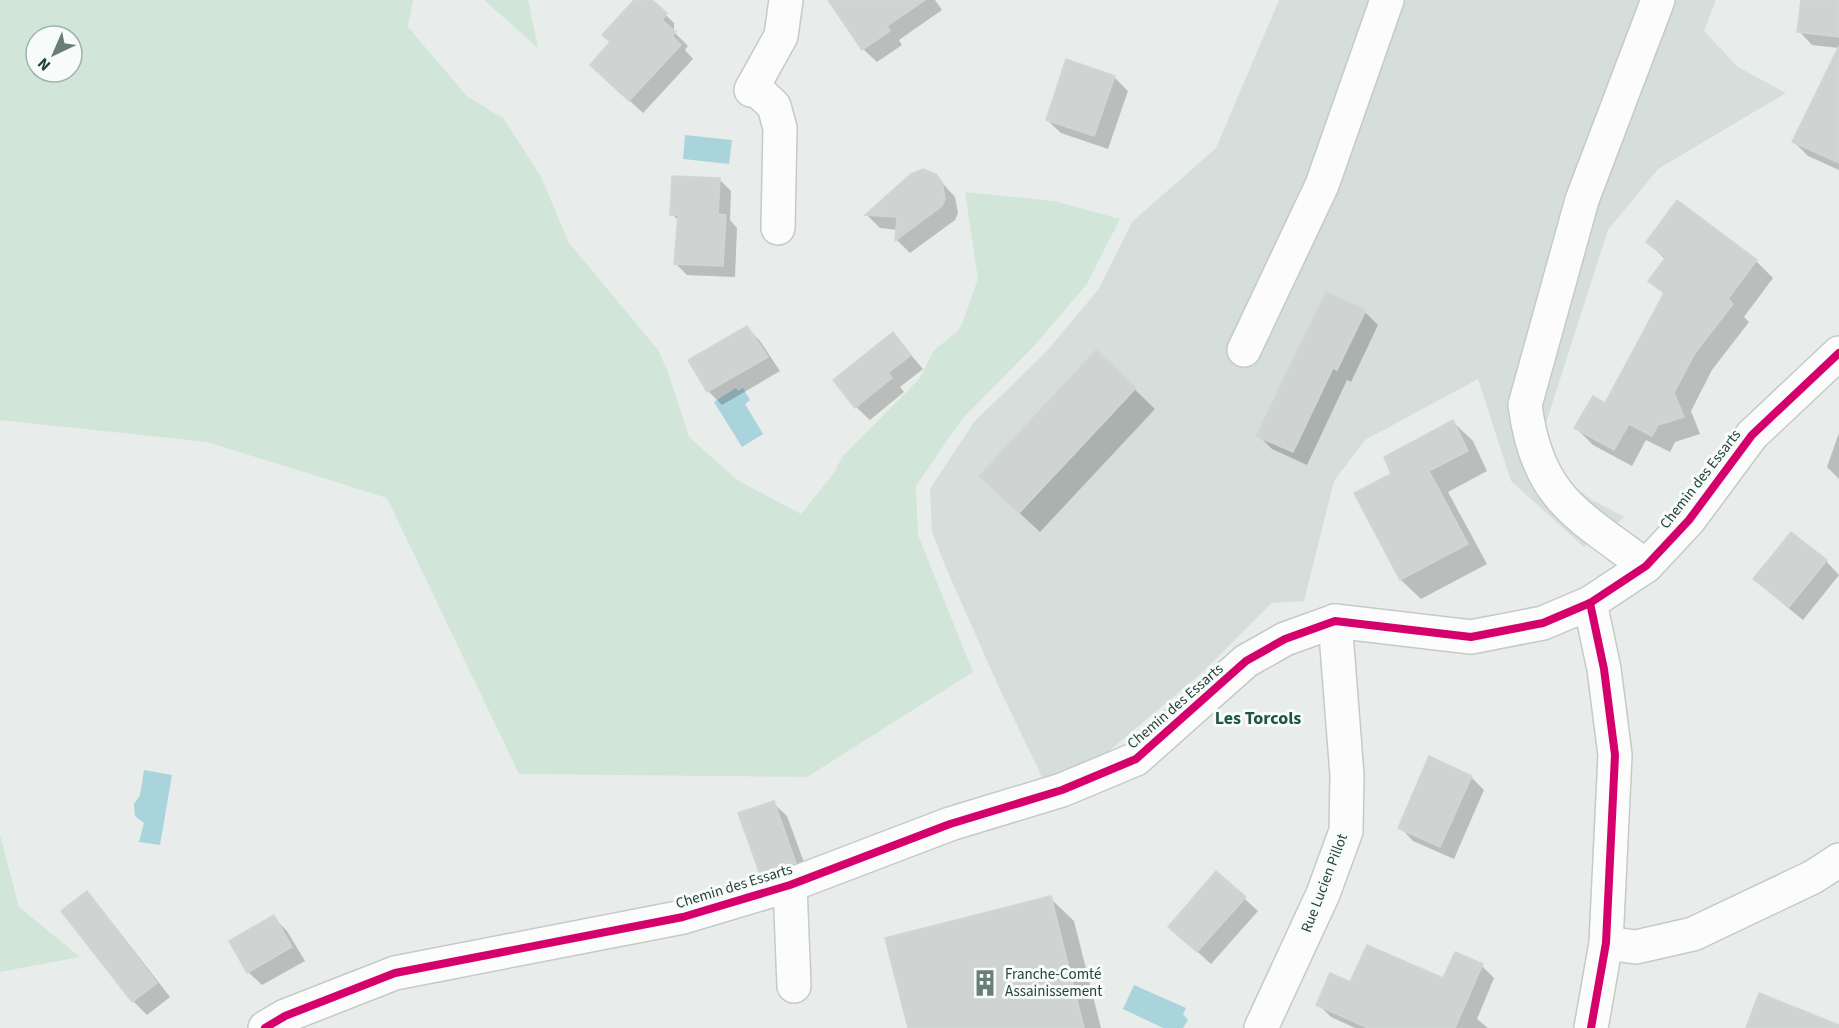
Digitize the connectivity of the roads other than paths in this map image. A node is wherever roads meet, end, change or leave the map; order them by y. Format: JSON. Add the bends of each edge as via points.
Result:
{"nodes":[{"id":1,"x":786,"y":0,"type":"edge"},
{"id":2,"x":1387,"y":0,"type":"edge"},
{"id":3,"x":1658,"y":0,"type":"edge"},
{"id":4,"x":777,"y":228,"type":"dead end"},
{"id":5,"x":1244,"y":350,"type":"dead end"},
{"id":6,"x":1839,"y":353,"type":"edge"},
{"id":7,"x":1646,"y":566,"type":"junction"},
{"id":8,"x":1590,"y":603,"type":"junction"},
{"id":9,"x":1335,"y":621,"type":"junction"},
{"id":10,"x":1839,"y":860,"type":"edge"},
{"id":11,"x":790,"y":885,"type":"junction"},
{"id":12,"x":1606,"y":943,"type":"junction"},
{"id":13,"x":794,"y":986,"type":"dead end"},
{"id":14,"x":265,"y":1028,"type":"edge"},
{"id":15,"x":1262,"y":1028,"type":"edge"},
{"id":16,"x":1591,"y":1028,"type":"edge"}],
"edges":[{"from":1,"to":4,"type":"street","via":[[781,36],[752,88],[774,106],[780,128]]},
{"from":2,"to":5,"type":"street","via":[[1322,185]]},
{"from":3,"to":7,"type":"street","via":[[1582,200],[1524,405],[1528,434],[1551,487],[1570,509]]},
{"from":6,"to":7,"type":"street","name":"Chemin des Essarts","via":[[1752,435],[1689,520]]},
{"from":7,"to":8,"type":"street","name":"Chemin des Essarts"},
{"from":8,"to":9,"type":"street","name":"Chemin des Essarts","via":[[1543,623],[1471,637]]},
{"from":8,"to":12,"type":"street","via":[[1604,669],[1615,755]]},
{"from":9,"to":11,"type":"street","name":"Chemin des Essarts","via":[[1285,639],[1246,661],[1136,759],[1062,790],[950,824]]},
{"from":9,"to":15,"type":"street","name":"Rue Lucien Pillot","via":[[1347,775],[1346,831],[1323,894]]},
{"from":10,"to":12,"type":"street","via":[[1813,877],[1693,934],[1636,946]]},
{"from":11,"to":13,"type":"street"},
{"from":11,"to":14,"type":"street","name":"Chemin des Essarts","via":[[683,917],[395,973],[285,1016]]},
{"from":12,"to":16,"type":"street"}]}
